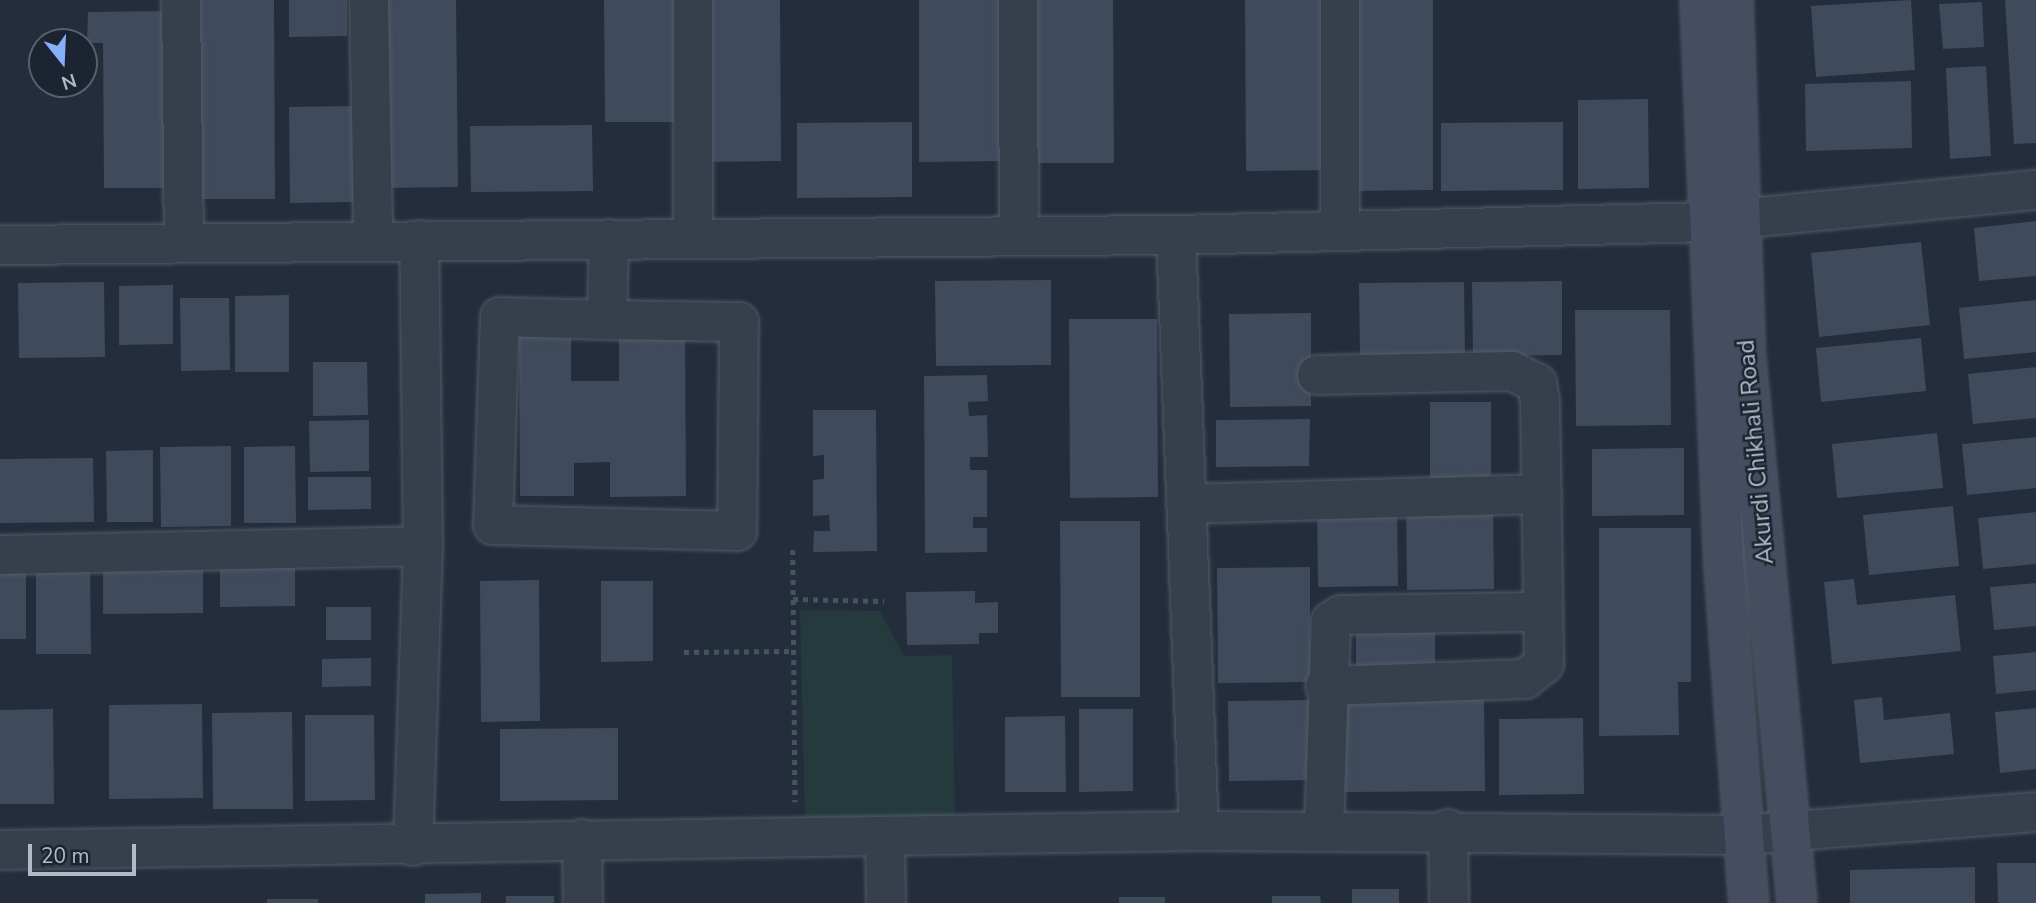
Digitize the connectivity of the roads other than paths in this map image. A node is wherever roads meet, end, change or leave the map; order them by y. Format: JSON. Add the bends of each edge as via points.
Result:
{"nodes":[{"id":1,"x":181,"y":0,"type":"edge"},
{"id":2,"x":369,"y":0,"type":"edge"},
{"id":3,"x":693,"y":0,"type":"edge"},
{"id":4,"x":1018,"y":0,"type":"edge"},
{"id":5,"x":1340,"y":0,"type":"edge"},
{"id":6,"x":1700,"y":0,"type":"edge"},
{"id":7,"x":1733,"y":0,"type":"edge"},
{"id":8,"x":2036,"y":190,"type":"edge"},
{"id":9,"x":1723,"y":220,"type":"junction"},
{"id":10,"x":1340,"y":231,"type":"junction"},
{"id":11,"x":1176,"y":235,"type":"junction"},
{"id":12,"x":1019,"y":236,"type":"junction"},
{"id":13,"x":609,"y":239,"type":"junction"},
{"id":14,"x":693,"y":239,"type":"junction"},
{"id":15,"x":419,"y":240,"type":"junction"},
{"id":16,"x":373,"y":241,"type":"junction"},
{"id":17,"x":184,"y":243,"type":"junction"},
{"id":18,"x":0,"y":245,"type":"edge"},
{"id":19,"x":607,"y":320,"type":"junction"},
{"id":20,"x":1317,"y":375,"type":"dead end"},
{"id":21,"x":1542,"y":494,"type":"junction"},
{"id":22,"x":1186,"y":504,"type":"junction"},
{"id":23,"x":424,"y":545,"type":"junction"},
{"id":24,"x":0,"y":555,"type":"edge"},
{"id":25,"x":1543,"y":611,"type":"junction"},
{"id":26,"x":1325,"y":686,"type":"junction"},
{"id":27,"x":2036,"y":812,"type":"edge"},
{"id":28,"x":1448,"y":830,"type":"junction"},
{"id":29,"x":1791,"y":830,"type":"junction"},
{"id":30,"x":1199,"y":831,"type":"junction"},
{"id":31,"x":1324,"y":831,"type":"junction"},
{"id":32,"x":1743,"y":835,"type":"junction"},
{"id":33,"x":885,"y":838,"type":"junction"},
{"id":34,"x":582,"y":839,"type":"junction"},
{"id":35,"x":412,"y":846,"type":"junction"},
{"id":36,"x":0,"y":850,"type":"edge"},
{"id":37,"x":583,"y":903,"type":"edge"},
{"id":38,"x":886,"y":903,"type":"edge"},
{"id":39,"x":1449,"y":903,"type":"edge"},
{"id":40,"x":1749,"y":903,"type":"edge"},
{"id":41,"x":1797,"y":903,"type":"edge"}],
"edges":[{"from":1,"to":17,"type":"street"},
{"from":2,"to":16,"type":"street"},
{"from":3,"to":14,"type":"street"},
{"from":4,"to":12,"type":"street"},
{"from":5,"to":10,"type":"street"},
{"from":6,"to":9,"type":"main road"},
{"from":7,"to":9,"type":"main road","name":"Akurdi Chikhali Road"},
{"from":8,"to":9,"type":"street"},
{"from":9,"to":10,"type":"street"},
{"from":9,"to":29,"type":"main road","name":"Akurdi Chikhali Road","via":[[1745,349]]},
{"from":9,"to":32,"type":"main road"},
{"from":10,"to":11,"type":"street"},
{"from":11,"to":12,"type":"street"},
{"from":11,"to":22,"type":"street"},
{"from":12,"to":14,"type":"street"},
{"from":13,"to":14,"type":"street"},
{"from":13,"to":15,"type":"street"},
{"from":13,"to":19,"type":"street"},
{"from":15,"to":16,"type":"street"},
{"from":15,"to":23,"type":"street"},
{"from":16,"to":17,"type":"street"},
{"from":17,"to":18,"type":"street"},
{"from":19,"to":19,"type":"street","via":[[500,317],[494,525],[737,531],[739,322]]},
{"from":20,"to":21,"type":"street","via":[[1527,375],[1537,383],[1540,401]]},
{"from":21,"to":22,"type":"street"},
{"from":21,"to":25,"type":"street"},
{"from":22,"to":30,"type":"street"},
{"from":23,"to":24,"type":"street"},
{"from":23,"to":35,"type":"street"},
{"from":25,"to":26,"type":"street","via":[[1544,664],[1525,679]]},
{"from":25,"to":26,"type":"street","via":[[1341,615],[1331,621],[1325,637]]},
{"from":26,"to":31,"type":"street"},
{"from":27,"to":29,"type":"street"},
{"from":28,"to":31,"type":"street"},
{"from":28,"to":32,"type":"street"},
{"from":28,"to":39,"type":"street"},
{"from":29,"to":32,"type":"street"},
{"from":29,"to":41,"type":"main road","name":"Akurdi Chikhali Road"},
{"from":30,"to":31,"type":"street"},
{"from":30,"to":33,"type":"street"},
{"from":32,"to":40,"type":"main road"},
{"from":33,"to":34,"type":"street"},
{"from":33,"to":38,"type":"street"},
{"from":34,"to":35,"type":"street"},
{"from":34,"to":37,"type":"street"},
{"from":35,"to":36,"type":"street"}]}
